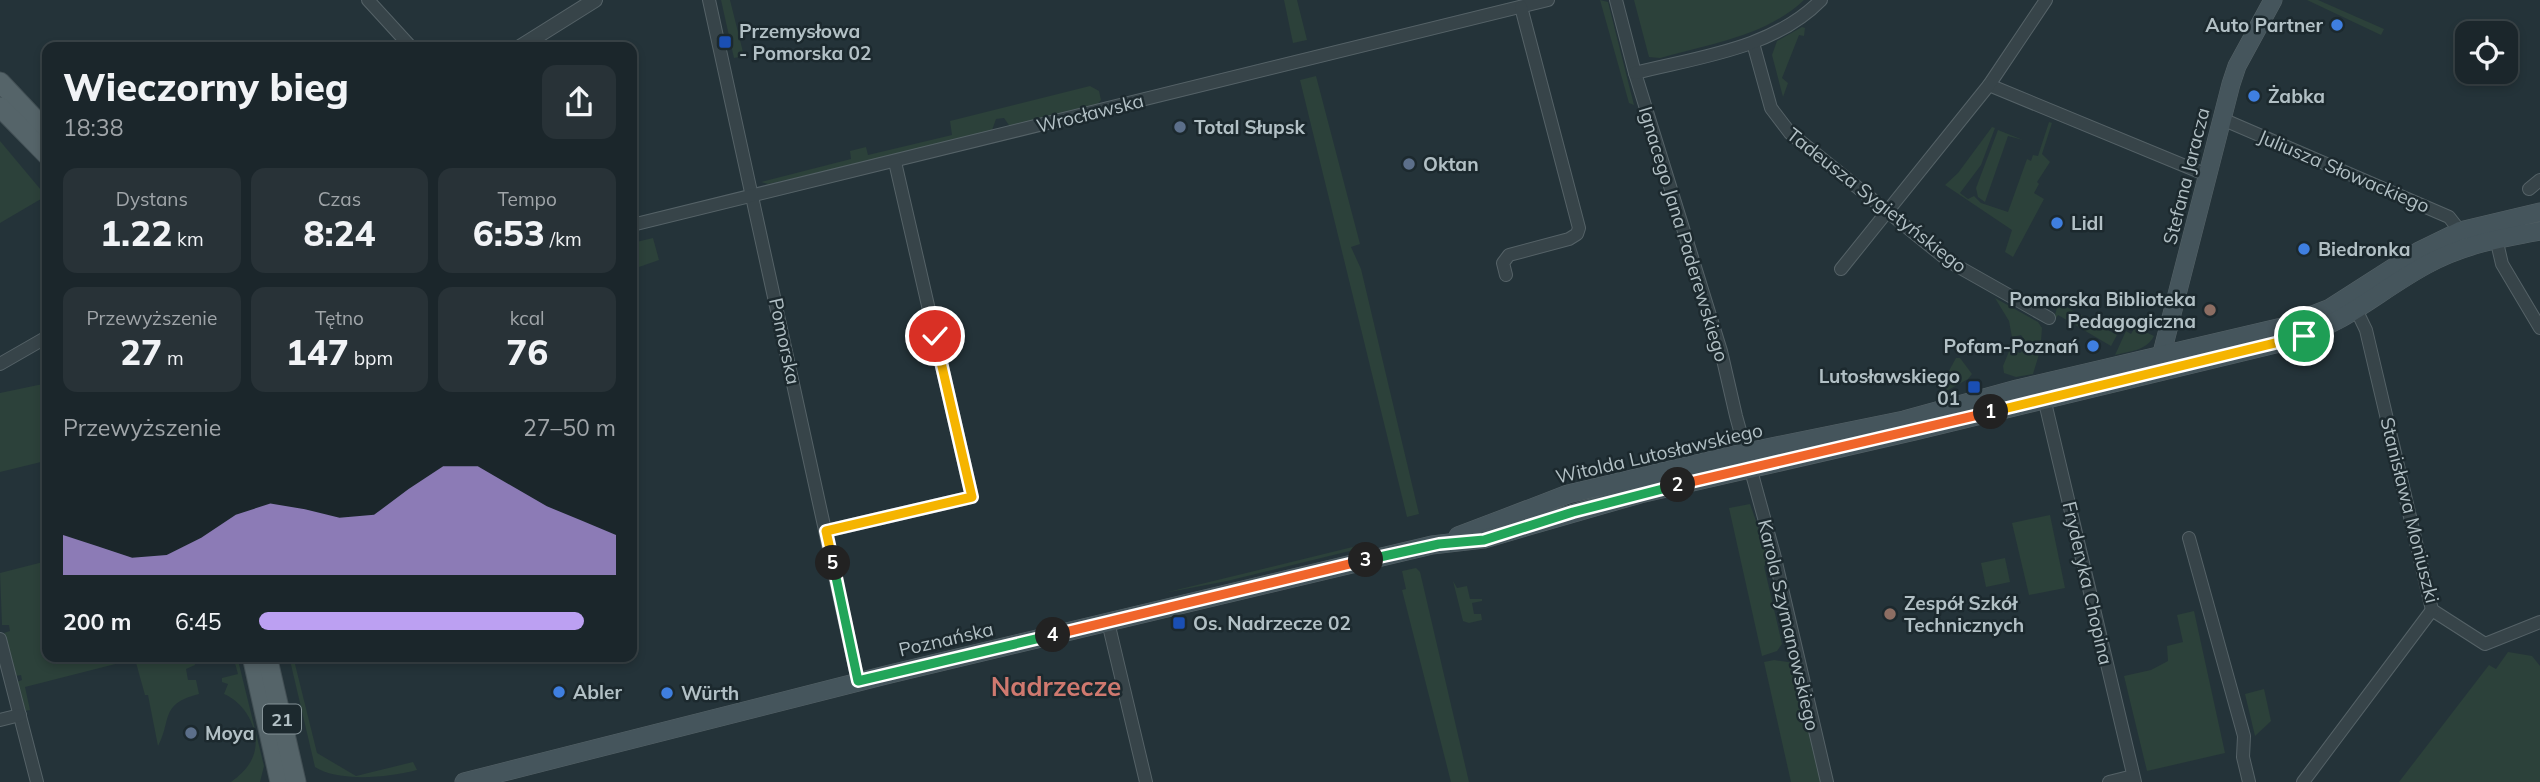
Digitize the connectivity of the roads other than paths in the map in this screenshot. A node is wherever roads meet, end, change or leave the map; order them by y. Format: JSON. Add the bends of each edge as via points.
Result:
{"nodes":[{"id":1,"x":368,"y":0,"type":"edge"},
{"id":2,"x":595,"y":0,"type":"edge"},
{"id":3,"x":709,"y":0,"type":"edge"},
{"id":4,"x":1548,"y":0,"type":"edge"},
{"id":5,"x":1616,"y":0,"type":"edge"},
{"id":6,"x":1821,"y":0,"type":"edge"},
{"id":7,"x":2046,"y":0,"type":"edge"},
{"id":8,"x":2273,"y":0,"type":"edge"},
{"id":9,"x":1521,"y":7,"type":"junction"},
{"id":10,"x":406,"y":42,"type":"edge"},
{"id":11,"x":528,"y":42,"type":"edge"},
{"id":12,"x":1753,"y":43,"type":"junction"},
{"id":13,"x":1634,"y":73,"type":"junction"},
{"id":14,"x":1989,"y":85,"type":"junction"},
{"id":15,"x":2,"y":93,"type":"edge"},
{"id":16,"x":2222,"y":119,"type":"junction"},
{"id":17,"x":42,"y":128,"type":"edge"},
{"id":18,"x":42,"y":148,"type":"edge"},
{"id":19,"x":895,"y":162,"type":"junction"},
{"id":20,"x":2207,"y":176,"type":"junction"},
{"id":21,"x":2540,"y":180,"type":"edge"},
{"id":22,"x":2529,"y":189,"type":"dead end"},
{"id":23,"x":753,"y":196,"type":"junction"},
{"id":24,"x":1886,"y":212,"type":"junction"},
{"id":25,"x":2540,"y":212,"type":"edge"},
{"id":26,"x":637,"y":224,"type":"edge"},
{"id":27,"x":2494,"y":230,"type":"junction"},
{"id":28,"x":2460,"y":231,"type":"junction"},
{"id":29,"x":2540,"y":231,"type":"edge"},
{"id":30,"x":1840,"y":269,"type":"dead end"},
{"id":31,"x":1506,"y":275,"type":"dead end"},
{"id":32,"x":2354,"y":304,"type":"junction"},
{"id":33,"x":2049,"y":318,"type":"dead end"},
{"id":34,"x":2540,"y":328,"type":"edge"},
{"id":35,"x":42,"y":340,"type":"edge"},
{"id":36,"x":2166,"y":362,"type":"junction"},
{"id":37,"x":0,"y":364,"type":"edge"},
{"id":38,"x":2043,"y":391,"type":"junction"},
{"id":39,"x":1749,"y":460,"type":"junction"},
{"id":40,"x":826,"y":531,"type":"junction"},
{"id":41,"x":2189,"y":538,"type":"dead end"},
{"id":42,"x":1439,"y":544,"type":"joint"},
{"id":43,"x":2432,"y":610,"type":"junction"},
{"id":44,"x":1108,"y":622,"type":"junction"},
{"id":45,"x":2540,"y":622,"type":"edge"},
{"id":46,"x":0,"y":639,"type":"edge"},
{"id":47,"x":253,"y":662,"type":"edge"},
{"id":48,"x":268,"y":662,"type":"edge"},
{"id":49,"x":858,"y":681,"type":"junction"},
{"id":50,"x":20,"y":715,"type":"junction"},
{"id":51,"x":0,"y":720,"type":"edge"},
{"id":52,"x":2134,"y":779,"type":"edge"},
{"id":53,"x":37,"y":782,"type":"edge"},
{"id":54,"x":279,"y":782,"type":"edge"},
{"id":55,"x":296,"y":782,"type":"edge"},
{"id":56,"x":464,"y":782,"type":"edge"},
{"id":57,"x":1146,"y":782,"type":"edge"},
{"id":58,"x":1827,"y":782,"type":"edge"},
{"id":59,"x":2109,"y":782,"type":"edge"},
{"id":60,"x":2249,"y":782,"type":"edge"},
{"id":61,"x":2303,"y":782,"type":"edge"}],
"edges":[{"from":1,"to":10,"type":"street"},
{"from":2,"to":11,"type":"street"},
{"from":3,"to":23,"type":"street","name":"Pomorska"},
{"from":4,"to":9,"type":"street","name":"Wrocławska"},
{"from":5,"to":13,"type":"street","name":"Ignacego Jana Paderewskiego"},
{"from":6,"to":12,"type":"street","via":[[1800,19]]},
{"from":7,"to":14,"type":"street"},
{"from":8,"to":16,"type":"main road","name":"Stefana Jaracza","via":[[2238,65]]},
{"from":9,"to":19,"type":"street","name":"Wrocławska"},
{"from":9,"to":31,"type":"street","via":[[1579,228],[1569,239],[1509,255],[1503,263]]},
{"from":12,"to":13,"type":"street"},
{"from":12,"to":24,"type":"street","name":"Tadeusza Sygietyńskiego","via":[[1778,121]]},
{"from":13,"to":39,"type":"street","name":"Ignacego Jana Paderewskiego","via":[[1718,337]]},
{"from":14,"to":20,"type":"street"},
{"from":14,"to":24,"type":"street"},
{"from":15,"to":17,"type":"main road"},
{"from":15,"to":18,"type":"main road"},
{"from":16,"to":20,"type":"main road","name":"Stefana Jaracza"},
{"from":16,"to":28,"type":"street","name":"Juliusza Słowackiego","via":[[2449,217]]},
{"from":19,"to":23,"type":"street","name":"Wrocławska"},
{"from":19,"to":40,"type":"street","via":[[972,497]]},
{"from":20,"to":36,"type":"main road","name":"Stefana Jaracza","via":[[2163,349]]},
{"from":21,"to":22,"type":"street"},
{"from":23,"to":26,"type":"street","name":"Wrocławska"},
{"from":23,"to":40,"type":"street","name":"Pomorska"},
{"from":24,"to":30,"type":"street"},
{"from":24,"to":33,"type":"street","name":"Tadeusza Sygietyńskiego","via":[[1954,265]]},
{"from":25,"to":27,"type":"main road"},
{"from":27,"to":28,"type":"main road","name":"Witolda Lutosławskiego"},
{"from":27,"to":29,"type":"main road"},
{"from":27,"to":32,"type":"main road","name":"Witolda Lutosławskiego"},
{"from":27,"to":34,"type":"street","via":[[2502,264]]},
{"from":28,"to":32,"type":"main road","name":"Witolda Lutosławskiego","via":[[2418,251]]},
{"from":32,"to":36,"type":"main road","name":"Witolda Lutosławskiego"},
{"from":32,"to":43,"type":"street","name":"Stanisława Moniuszki","via":[[2369,343]]},
{"from":35,"to":37,"type":"street"},
{"from":36,"to":38,"type":"main road","name":"Witolda Lutosławskiego"},
{"from":38,"to":39,"type":"main road","name":"Witolda Lutosławskiego","via":[[1904,420]]},
{"from":38,"to":52,"type":"street","name":"Fryderyka Chopina"},
{"from":39,"to":42,"type":"main road","name":"Witolda Lutosławskiego","via":[[1484,540]]},
{"from":39,"to":58,"type":"street","name":"Karola Szymanowskiego"},
{"from":40,"to":49,"type":"street","name":"Pomorska"},
{"from":41,"to":60,"type":"street","via":[[2244,736]]},
{"from":42,"to":44,"type":"main road","name":"Poznańska"},
{"from":43,"to":45,"type":"street","name":"Stanisława Moniuszki","via":[[2485,644]]},
{"from":43,"to":61,"type":"street"},
{"from":44,"to":49,"type":"main road","name":"Poznańska"},
{"from":44,"to":57,"type":"street"},
{"from":46,"to":50,"type":"street"},
{"from":47,"to":54,"type":"main road","number":"21"},
{"from":48,"to":55,"type":"main road","number":"21"},
{"from":49,"to":56,"type":"main road","name":"Poznańska"},
{"from":50,"to":51,"type":"street"},
{"from":50,"to":53,"type":"street"},
{"from":52,"to":59,"type":"street"}]}
